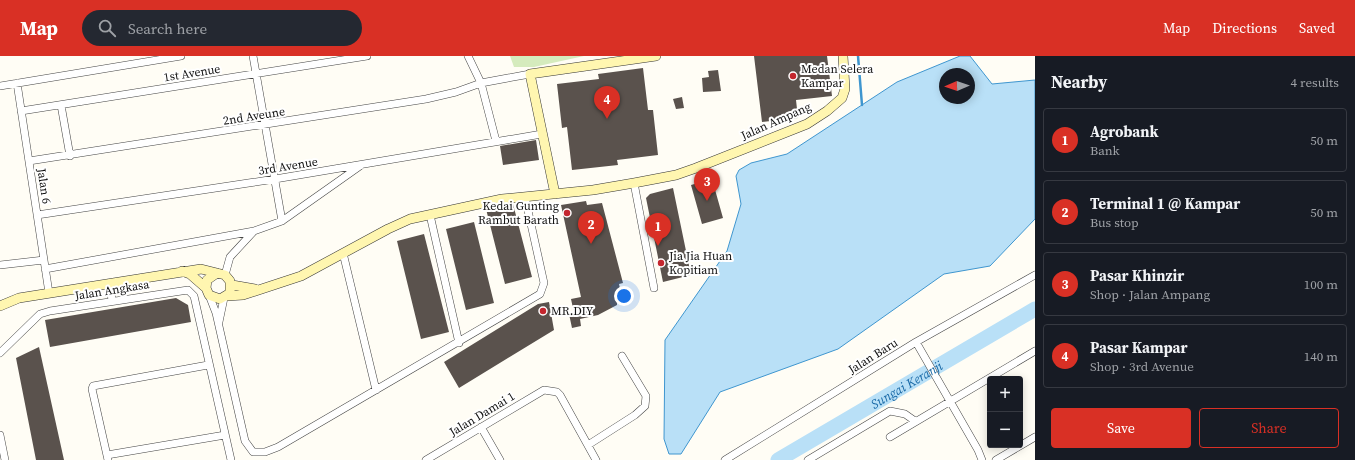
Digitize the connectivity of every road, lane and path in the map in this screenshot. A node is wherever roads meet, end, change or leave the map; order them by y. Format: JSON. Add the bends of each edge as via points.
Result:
{"nodes":[{"id":1,"x":181,"y":56,"type":"edge"},
{"id":2,"x":253,"y":56,"type":"edge"},
{"id":3,"x":367,"y":56,"type":"edge"},
{"id":4,"x":468,"y":56,"type":"edge"},
{"id":5,"x":656,"y":56,"type":"edge"},
{"id":6,"x":843,"y":56,"type":"edge"},
{"id":7,"x":138,"y":60,"type":"edge"},
{"id":8,"x":256,"y":74,"type":"junction"},
{"id":9,"x":530,"y":74,"type":"junction"},
{"id":10,"x":17,"y":83,"type":"junction"},
{"id":11,"x":481,"y":83,"type":"junction"},
{"id":12,"x":0,"y":86,"type":"edge"},
{"id":13,"x":62,"y":105,"type":"junction"},
{"id":14,"x":21,"y":111,"type":"junction"},
{"id":15,"x":265,"y":125,"type":"junction"},
{"id":16,"x":542,"y":134,"type":"junction"},
{"id":17,"x":496,"y":141,"type":"junction"},
{"id":18,"x":70,"y":156,"type":"junction"},
{"id":19,"x":28,"y":161,"type":"junction"},
{"id":20,"x":362,"y":164,"type":"junction"},
{"id":21,"x":275,"y":179,"type":"junction"},
{"id":22,"x":634,"y":183,"type":"junction"},
{"id":23,"x":555,"y":194,"type":"junction"},
{"id":24,"x":525,"y":197,"type":"junction"},
{"id":25,"x":37,"y":215,"type":"junction"},
{"id":26,"x":430,"y":215,"type":"junction"},
{"id":27,"x":282,"y":221,"type":"junction"},
{"id":28,"x":254,"y":231,"type":"junction"},
{"id":29,"x":343,"y":253,"type":"junction"},
{"id":30,"x":44,"y":260,"type":"junction"},
{"id":31,"x":0,"y":265,"type":"edge"},
{"id":32,"x":45,"y":269,"type":"junction"},
{"id":33,"x":180,"y":271,"type":"junction"},
{"id":34,"x":221,"y":274,"type":"junction"},
{"id":35,"x":1035,"y":275,"type":"edge"},
{"id":36,"x":110,"y":283,"type":"junction"},
{"id":37,"x":232,"y":285,"type":"junction"},
{"id":38,"x":654,"y":288,"type":"dead end"},
{"id":39,"x":258,"y":290,"type":"junction"},
{"id":40,"x":49,"y":292,"type":"junction"},
{"id":41,"x":207,"y":292,"type":"junction"},
{"id":42,"x":226,"y":297,"type":"junction"},
{"id":43,"x":112,"y":301,"type":"junction"},
{"id":44,"x":0,"y":306,"type":"edge"},
{"id":45,"x":219,"y":326,"type":"junction"},
{"id":46,"x":459,"y":342,"type":"junction"},
{"id":47,"x":916,"y":342,"type":"junction"},
{"id":48,"x":1035,"y":351,"type":"edge"},
{"id":49,"x":0,"y":354,"type":"edge"},
{"id":50,"x":622,"y":356,"type":"dead end"},
{"id":51,"x":208,"y":365,"type":"junction"},
{"id":52,"x":376,"y":390,"type":"junction"},
{"id":53,"x":949,"y":401,"type":"junction"},
{"id":54,"x":915,"y":421,"type":"junction"},
{"id":55,"x":481,"y":427,"type":"junction"},
{"id":56,"x":0,"y":435,"type":"edge"},
{"id":57,"x":224,"y":435,"type":"junction"},
{"id":58,"x":890,"y":437,"type":"dead end"},
{"id":59,"x":1035,"y":437,"type":"edge"},
{"id":60,"x":1,"y":444,"type":"edge"},
{"id":61,"x":588,"y":445,"type":"junction"},
{"id":62,"x":107,"y":457,"type":"edge"},
{"id":63,"x":5,"y":460,"type":"edge"},
{"id":64,"x":231,"y":460,"type":"edge"},
{"id":65,"x":426,"y":460,"type":"edge"},
{"id":66,"x":500,"y":460,"type":"edge"},
{"id":67,"x":596,"y":460,"type":"edge"},
{"id":68,"x":725,"y":460,"type":"edge"},
{"id":69,"x":808,"y":460,"type":"edge"},
{"id":70,"x":982,"y":460,"type":"edge"},
{"id":71,"x":996,"y":460,"type":"edge"}],
"edges":[{"from":1,"to":7,"type":"street"},
{"from":2,"to":8,"type":"street"},
{"from":3,"to":8,"type":"street","name":"1st Avenue"},
{"from":4,"to":11,"type":"street"},
{"from":5,"to":9,"type":"street"},
{"from":6,"to":22,"type":"street","name":"Jalan Ampang","via":[[845,89],[842,98],[806,124],[676,175]]},
{"from":7,"to":10,"type":"street"},
{"from":8,"to":13,"type":"street","name":"1st Avenue"},
{"from":8,"to":15,"type":"street"},
{"from":9,"to":11,"type":"street","name":"2nd Aveune"},
{"from":9,"to":16,"type":"street"},
{"from":10,"to":12,"type":"street"},
{"from":10,"to":14,"type":"street","name":"Jalan 6"},
{"from":11,"to":15,"type":"street","name":"2nd Aveune","via":[[426,99]]},
{"from":11,"to":17,"type":"street"},
{"from":13,"to":14,"type":"street","name":"1st Avenue"},
{"from":13,"to":18,"type":"street"},
{"from":14,"to":19,"type":"street","name":"Jalan 6"},
{"from":15,"to":18,"type":"street","name":"2nd Aveune"},
{"from":15,"to":21,"type":"street"},
{"from":16,"to":17,"type":"street","name":"3rd Avenue"},
{"from":16,"to":23,"type":"street"},
{"from":17,"to":20,"type":"street","name":"3rd Avenue"},
{"from":18,"to":19,"type":"street","name":"2nd Aveune"},
{"from":19,"to":25,"type":"street","name":"Jalan 6"},
{"from":20,"to":21,"type":"street","name":"3rd Avenue"},
{"from":20,"to":27,"type":"street"},
{"from":21,"to":25,"type":"street","name":"3rd Avenue"},
{"from":21,"to":27,"type":"street"},
{"from":22,"to":23,"type":"street","name":"Jalan Ampang"},
{"from":22,"to":38,"type":"street"},
{"from":23,"to":24,"type":"street","name":"Jalan Ampang"},
{"from":24,"to":26,"type":"street","name":"Jalan Ampang","via":[[502,199]]},
{"from":24,"to":46,"type":"street","via":[[542,271],[543,289],[535,298]]},
{"from":25,"to":30,"type":"street","name":"Jalan 6"},
{"from":26,"to":29,"type":"street","name":"Jalan Ampang","via":[[410,219]]},
{"from":26,"to":46,"type":"street"},
{"from":27,"to":28,"type":"street"},
{"from":28,"to":32,"type":"street"},
{"from":28,"to":34,"type":"street","via":[[230,258]]},
{"from":29,"to":39,"type":"street","name":"Jalan Ampang","via":[[301,276]]},
{"from":29,"to":52,"type":"street"},
{"from":30,"to":31,"type":"street"},
{"from":30,"to":32,"type":"street","name":"Jalan 6"},
{"from":32,"to":40,"type":"street","name":"Jalan 6"},
{"from":33,"to":34,"type":"street","via":[[201,269]]},
{"from":33,"to":36,"type":"street"},
{"from":33,"to":41,"type":"street","via":[[190,274]]},
{"from":34,"to":37,"type":"street"},
{"from":34,"to":41,"type":"street","via":[[210,277]]},
{"from":35,"to":47,"type":"street","name":"Jalan Baru"},
{"from":36,"to":40,"type":"street"},
{"from":36,"to":43,"type":"street"},
{"from":37,"to":39,"type":"street"},
{"from":37,"to":42,"type":"street"},
{"from":39,"to":42,"type":"street","name":"Jalan Ampang"},
{"from":40,"to":44,"type":"street","via":[[19,298]]},
{"from":41,"to":42,"type":"street","via":[[216,299]]},
{"from":41,"to":45,"type":"street"},
{"from":42,"to":45,"type":"street"},
{"from":43,"to":49,"type":"street","name":"Jalan Angkasa","via":[[40,314]]},
{"from":43,"to":51,"type":"street","name":"Jalan Angkasa","via":[[188,290],[194,296]]},
{"from":45,"to":52,"type":"street","via":[[245,441],[253,452],[265,452],[278,447]]},
{"from":46,"to":52,"type":"street"},
{"from":47,"to":53,"type":"street"},
{"from":47,"to":68,"type":"street","name":"Jalan Baru"},
{"from":48,"to":53,"type":"street"},
{"from":50,"to":61,"type":"street","via":[[646,396],[645,406]]},
{"from":51,"to":57,"type":"street"},
{"from":51,"to":62,"type":"street","via":[[93,386]]},
{"from":53,"to":54,"type":"street"},
{"from":53,"to":70,"type":"street"},
{"from":54,"to":58,"type":"street"},
{"from":54,"to":69,"type":"street","via":[[905,414],[890,411]]},
{"from":55,"to":61,"type":"street","name":"Jalan Damai 1","via":[[544,390],[550,390],[560,395]]},
{"from":55,"to":65,"type":"street","name":"Jalan Damai 1"},
{"from":55,"to":66,"type":"street"},
{"from":56,"to":60,"type":"street"},
{"from":57,"to":62,"type":"street"},
{"from":57,"to":64,"type":"street"},
{"from":59,"to":71,"type":"street"},
{"from":60,"to":63,"type":"street"},
{"from":61,"to":67,"type":"street"}]}
